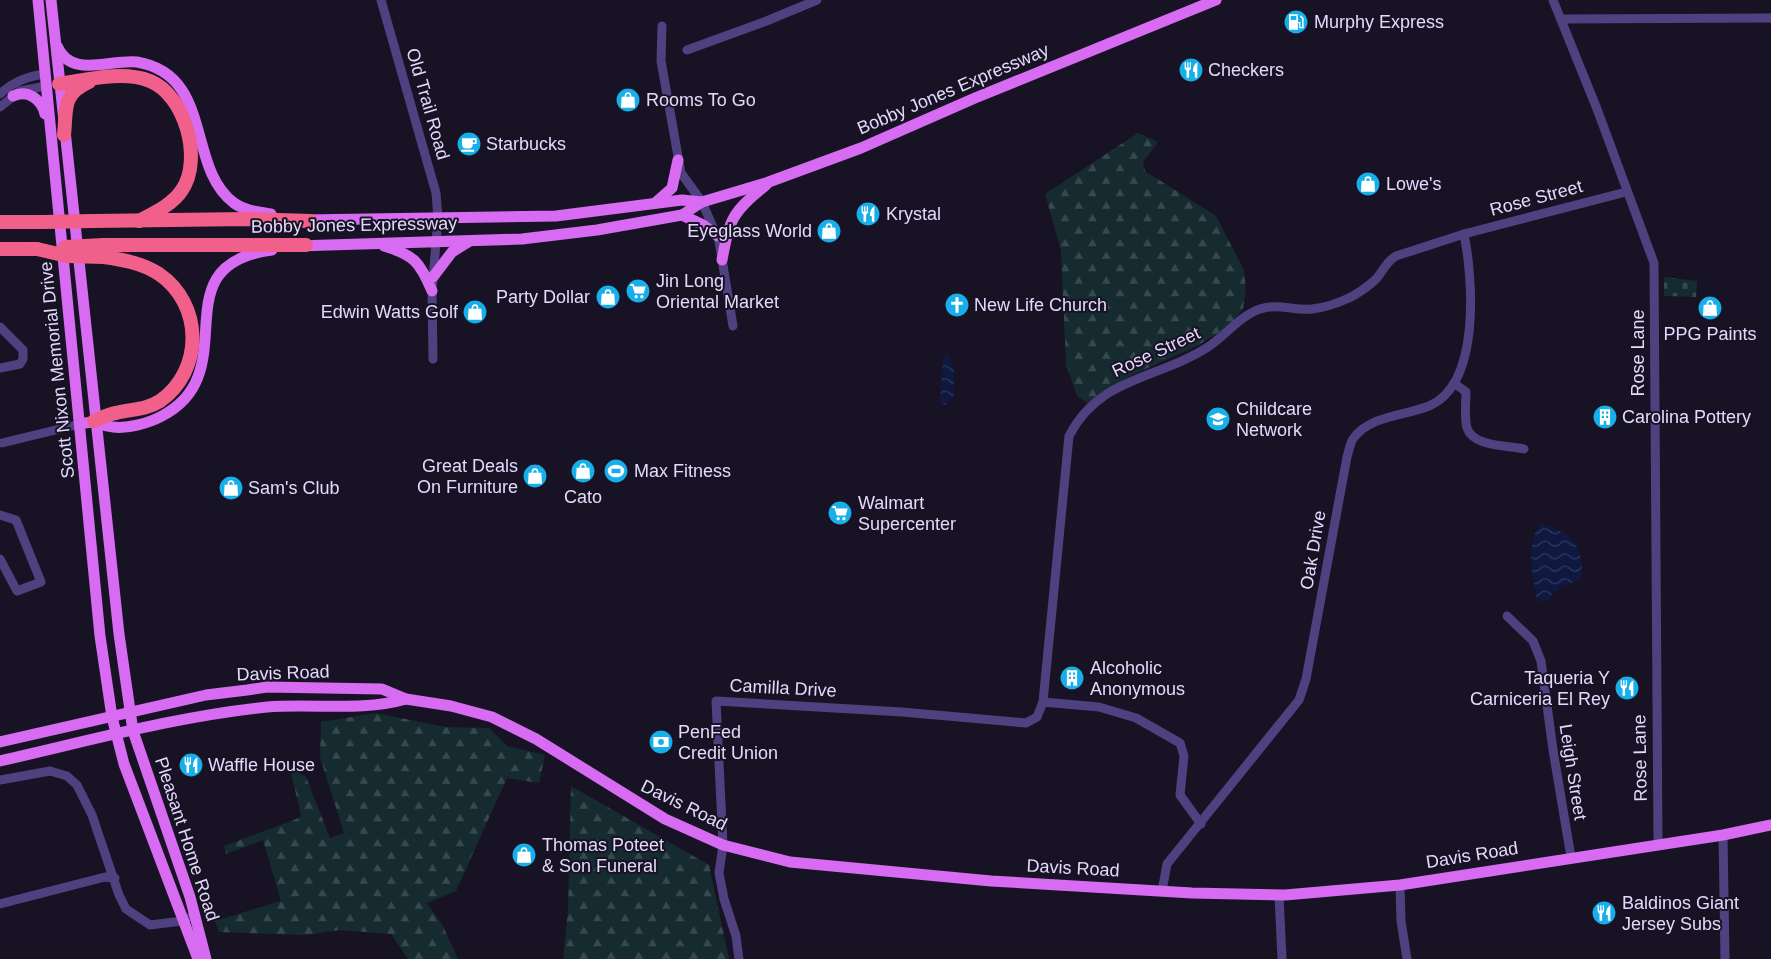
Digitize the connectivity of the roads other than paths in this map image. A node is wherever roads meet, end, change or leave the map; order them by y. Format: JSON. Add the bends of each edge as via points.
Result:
{"nodes":[{"id":1,"x":38,"y":0,"type":"edge"},
{"id":2,"x":50,"y":0,"type":"edge"},
{"id":3,"x":381,"y":0,"type":"edge"},
{"id":4,"x":817,"y":0,"type":"edge"},
{"id":5,"x":1216,"y":0,"type":"edge"},
{"id":6,"x":1553,"y":0,"type":"edge"},
{"id":7,"x":1771,"y":18,"type":"edge"},
{"id":8,"x":1561,"y":19,"type":"junction"},
{"id":9,"x":662,"y":26,"type":"dead end"},
{"id":10,"x":54,"y":40,"type":"junction"},
{"id":11,"x":687,"y":50,"type":"dead end"},
{"id":12,"x":168,"y":75,"type":"junction"},
{"id":13,"x":52,"y":79,"type":"junction"},
{"id":14,"x":93,"y":80,"type":"junction"},
{"id":15,"x":0,"y":94,"type":"edge"},
{"id":16,"x":13,"y":96,"type":"junction"},
{"id":17,"x":0,"y":107,"type":"edge"},
{"id":18,"x":58,"y":138,"type":"junction"},
{"id":19,"x":678,"y":160,"type":"junction"},
{"id":20,"x":770,"y":181,"type":"junction"},
{"id":21,"x":1626,"y":192,"type":"junction"},
{"id":22,"x":702,"y":202,"type":"junction"},
{"id":23,"x":653,"y":204,"type":"junction"},
{"id":24,"x":682,"y":215,"type":"junction"},
{"id":25,"x":438,"y":218,"type":"junction"},
{"id":26,"x":311,"y":221,"type":"junction"},
{"id":27,"x":0,"y":222,"type":"edge"},
{"id":28,"x":139,"y":222,"type":"junction"},
{"id":29,"x":1464,"y":234,"type":"junction"},
{"id":30,"x":718,"y":236,"type":"junction"},
{"id":31,"x":436,"y":241,"type":"junction"},
{"id":32,"x":468,"y":242,"type":"junction"},
{"id":33,"x":372,"y":243,"type":"junction"},
{"id":34,"x":306,"y":245,"type":"junction"},
{"id":35,"x":0,"y":249,"type":"edge"},
{"id":36,"x":104,"y":252,"type":"junction"},
{"id":37,"x":722,"y":260,"type":"junction"},
{"id":38,"x":433,"y":277,"type":"junction"},
{"id":39,"x":432,"y":290,"type":"junction"},
{"id":40,"x":733,"y":326,"type":"dead end"},
{"id":41,"x":0,"y":327,"type":"edge"},
{"id":42,"x":433,"y":359,"type":"dead end"},
{"id":43,"x":0,"y":368,"type":"edge"},
{"id":44,"x":1454,"y":383,"type":"junction"},
{"id":45,"x":94,"y":421,"type":"junction"},
{"id":46,"x":80,"y":424,"type":"junction"},
{"id":47,"x":1,"y":444,"type":"edge"},
{"id":48,"x":1524,"y":449,"type":"dead end"},
{"id":49,"x":0,"y":515,"type":"edge"},
{"id":50,"x":0,"y":559,"type":"edge"},
{"id":51,"x":1507,"y":616,"type":"dead end"},
{"id":52,"x":406,"y":699,"type":"junction"},
{"id":53,"x":1043,"y":702,"type":"junction"},
{"id":54,"x":130,"y":712,"type":"junction"},
{"id":55,"x":112,"y":717,"type":"junction"},
{"id":56,"x":133,"y":731,"type":"junction"},
{"id":57,"x":117,"y":735,"type":"junction"},
{"id":58,"x":0,"y":742,"type":"edge"},
{"id":59,"x":0,"y":761,"type":"edge"},
{"id":60,"x":0,"y":780,"type":"edge"},
{"id":61,"x":1201,"y":824,"type":"junction"},
{"id":62,"x":1771,"y":825,"type":"edge"},
{"id":63,"x":1723,"y":835,"type":"junction"},
{"id":64,"x":723,"y":844,"type":"junction"},
{"id":65,"x":1658,"y":844,"type":"junction"},
{"id":66,"x":1571,"y":857,"type":"junction"},
{"id":67,"x":115,"y":878,"type":"junction"},
{"id":68,"x":1400,"y":885,"type":"junction"},
{"id":69,"x":1162,"y":891,"type":"junction"},
{"id":70,"x":1279,"y":895,"type":"junction"},
{"id":71,"x":0,"y":904,"type":"edge"},
{"id":72,"x":195,"y":914,"type":"junction"},
{"id":73,"x":182,"y":921,"type":"junction"},
{"id":74,"x":198,"y":959,"type":"edge"},
{"id":75,"x":206,"y":959,"type":"edge"},
{"id":76,"x":739,"y":959,"type":"edge"},
{"id":77,"x":1282,"y":959,"type":"edge"},
{"id":78,"x":1406,"y":959,"type":"edge"},
{"id":79,"x":1725,"y":959,"type":"edge"}],
"edges":[{"from":1,"to":13,"type":"main road","name":"Scott Nixon Memorial Drive"},
{"from":2,"to":10,"type":"main road","name":"Scott Nixon Memorial Drive"},
{"from":3,"to":25,"type":"street","name":"Old Trail Road","via":[[436,193]]},
{"from":4,"to":11,"type":"street"},
{"from":5,"to":20,"type":"main road","name":"Bobby Jones Expressway","via":[[861,148]]},
{"from":6,"to":8,"type":"street","name":"Rose Lane"},
{"from":7,"to":8,"type":"street"},
{"from":8,"to":21,"type":"street","name":"Rose Lane"},
{"from":9,"to":19,"type":"street","via":[[661,61]]},
{"from":10,"to":12,"type":"main road","via":[[61,55],[75,65],[137,62]]},
{"from":10,"to":13,"type":"main road","name":"Scott Nixon Memorial Drive"},
{"from":12,"to":13,"type":"main road","via":[[150,68],[127,65]]},
{"from":12,"to":26,"type":"main road","via":[[191,106],[212,173],[228,197],[252,212]]},
{"from":13,"to":14,"type":"highway"},
{"from":13,"to":15,"type":"street","via":[[18,81]]},
{"from":13,"to":16,"type":"street"},
{"from":13,"to":18,"type":"main road","name":"Scott Nixon Memorial Drive"},
{"from":14,"to":18,"type":"highway","via":[[78,87],[67,101]]},
{"from":14,"to":28,"type":"highway","via":[[131,77],[150,81],[173,98],[183,121],[192,157],[187,181],[163,208]]},
{"from":16,"to":17,"type":"street"},
{"from":16,"to":18,"type":"main road","via":[[26,94],[38,101]]},
{"from":18,"to":45,"type":"main road","name":"Scott Nixon Memorial Drive"},
{"from":18,"to":46,"type":"main road","name":"Scott Nixon Memorial Drive"},
{"from":19,"to":22,"type":"street","via":[[684,179]]},
{"from":19,"to":23,"type":"main road","via":[[672,188]]},
{"from":20,"to":22,"type":"main road","name":"Bobby Jones Expressway"},
{"from":20,"to":37,"type":"main road","via":[[732,217]]},
{"from":21,"to":29,"type":"street","name":"Rose Street"},
{"from":21,"to":65,"type":"street","name":"Rose Lane","via":[[1652,253],[1655,275]]},
{"from":22,"to":23,"type":"main road","name":"Bobby Jones Expressway","via":[[682,200]]},
{"from":22,"to":24,"type":"main road","name":"Bobby Jones Expressway"},
{"from":22,"to":30,"type":"street"},
{"from":23,"to":25,"type":"main road","name":"Bobby Jones Expressway","via":[[556,216]]},
{"from":24,"to":30,"type":"main road"},
{"from":24,"to":32,"type":"main road","name":"Bobby Jones Expressway","via":[[597,230]]},
{"from":25,"to":26,"type":"main road","name":"Bobby Jones Expressway"},
{"from":25,"to":31,"type":"street","name":"Old Trail Road"},
{"from":26,"to":28,"type":"highway","name":"Bobby Jones Expressway"},
{"from":27,"to":28,"type":"highway","name":"Bobby Jones Expressway","bridge":true},
{"from":29,"to":44,"type":"street","name":"Oak Drive","via":[[1470,267],[1470,318],[1462,368]]},
{"from":29,"to":53,"type":"street","name":"Rose Street","via":[[1390,259],[1373,282],[1350,298],[1334,304],[1312,309],[1274,306],[1258,310],[1244,317],[1208,347],[1184,360],[1128,381],[1092,403],[1077,419],[1069,436]]},
{"from":30,"to":37,"type":"street"},
{"from":31,"to":32,"type":"main road","name":"Bobby Jones Expressway"},
{"from":31,"to":33,"type":"main road","name":"Bobby Jones Expressway"},
{"from":31,"to":38,"type":"street","name":"Old Trail Road"},
{"from":32,"to":38,"type":"main road","via":[[452,252]]},
{"from":33,"to":34,"type":"main road","name":"Bobby Jones Expressway"},
{"from":33,"to":39,"type":"main road","via":[[411,256],[423,270]]},
{"from":34,"to":36,"type":"highway","name":"Bobby Jones Expressway"},
{"from":34,"to":45,"type":"main road","via":[[249,254],[220,271],[207,299],[206,342],[201,371],[189,394],[172,409],[138,424],[113,427]]},
{"from":35,"to":36,"type":"highway","bridge":true,"via":[[37,249],[68,256]]},
{"from":36,"to":45,"type":"highway","via":[[147,267],[169,282],[191,318],[193,347],[180,382],[160,401],[146,408]]},
{"from":37,"to":40,"type":"street"},
{"from":38,"to":39,"type":"street","name":"Old Trail Road"},
{"from":39,"to":42,"type":"street","name":"Old Trail Road"},
{"from":41,"to":43,"type":"street","via":[[23,350],[23,359],[20,364]]},
{"from":44,"to":48,"type":"street","via":[[1466,392],[1467,428],[1472,436],[1487,443]]},
{"from":44,"to":61,"type":"street","name":"Oak Drive","via":[[1430,406],[1368,425],[1353,439],[1300,700]]},
{"from":45,"to":46,"type":"main road"},
{"from":45,"to":54,"type":"main road","name":"Scott Nixon Memorial Drive"},
{"from":46,"to":47,"type":"street"},
{"from":46,"to":55,"type":"main road","name":"Scott Nixon Memorial Drive","via":[[100,636]]},
{"from":49,"to":50,"type":"street","via":[[16,520],[41,582],[16,591]]},
{"from":51,"to":66,"type":"street","name":"Leigh Street","via":[[1534,641],[1541,661]]},
{"from":52,"to":54,"type":"main road","name":"Davis Road","via":[[382,689],[267,687],[206,695]]},
{"from":52,"to":56,"type":"main road","name":"Davis Road","via":[[384,705],[269,707]]},
{"from":52,"to":64,"type":"main road","name":"Davis Road","via":[[492,717],[536,739],[665,819]]},
{"from":53,"to":61,"type":"street","via":[[1099,708],[1136,718],[1180,743],[1184,756],[1180,795]]},
{"from":53,"to":64,"type":"street","name":"Camilla Drive","via":[[1037,717],[1026,723],[716,700]]},
{"from":54,"to":55,"type":"main road","name":"Davis Road"},
{"from":54,"to":56,"type":"main road","name":"Scott Nixon Memorial Drive"},
{"from":55,"to":57,"type":"main road","name":"Scott Nixon Memorial Drive"},
{"from":55,"to":58,"type":"main road","name":"Davis Road"},
{"from":56,"to":57,"type":"main road","name":"Davis Road"},
{"from":56,"to":72,"type":"main road","name":"Pleasant Home Road"},
{"from":57,"to":59,"type":"main road","name":"Davis Road"},
{"from":57,"to":73,"type":"main road","name":"Pleasant Home Road","via":[[124,764]]},
{"from":60,"to":67,"type":"street","via":[[50,771],[68,776],[78,785],[92,815]]},
{"from":61,"to":69,"type":"street","name":"Oak Drive","via":[[1167,864]]},
{"from":62,"to":63,"type":"main road","name":"Davis Road"},
{"from":63,"to":65,"type":"main road","name":"Davis Road"},
{"from":63,"to":79,"type":"street"},
{"from":64,"to":69,"type":"main road","name":"Davis Road","via":[[790,862],[854,870]]},
{"from":64,"to":76,"type":"street","via":[[719,874]]},
{"from":65,"to":66,"type":"main road","name":"Davis Road"},
{"from":66,"to":68,"type":"main road","name":"Davis Road"},
{"from":67,"to":71,"type":"street","via":[[105,877]]},
{"from":67,"to":73,"type":"street","via":[[126,909],[139,919],[150,925]]},
{"from":68,"to":70,"type":"main road","name":"Davis Road"},
{"from":68,"to":78,"type":"street"},
{"from":69,"to":70,"type":"main road","name":"Davis Road"},
{"from":70,"to":77,"type":"street"},
{"from":72,"to":73,"type":"street"},
{"from":72,"to":75,"type":"main road","name":"Pleasant Home Road"},
{"from":73,"to":74,"type":"main road","name":"Pleasant Home Road"}]}
